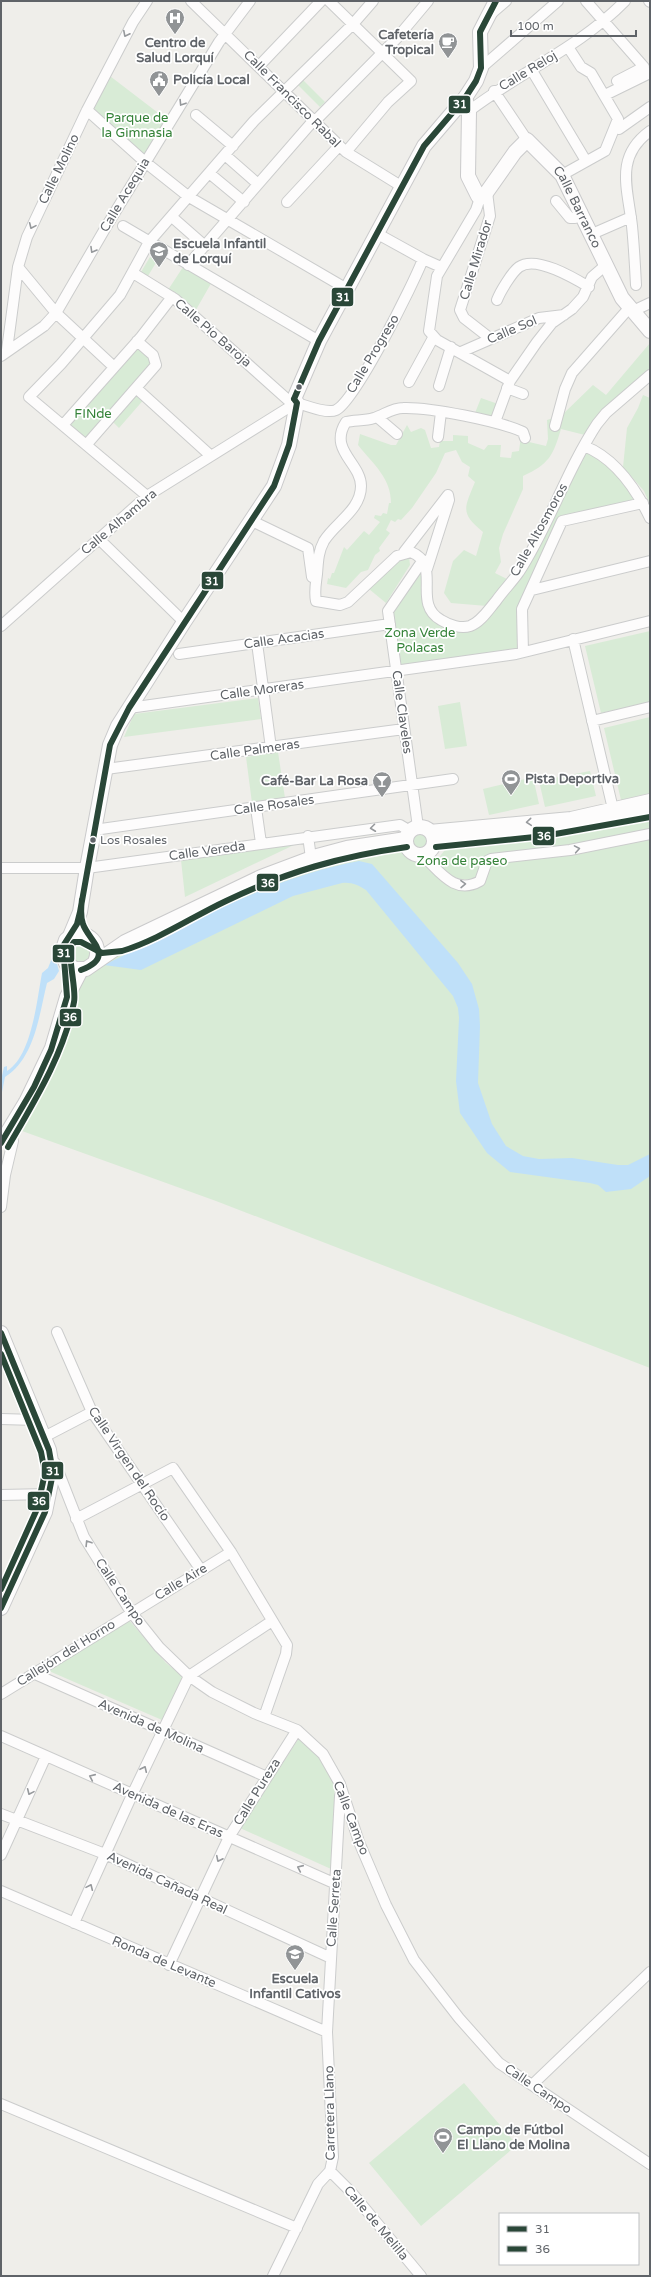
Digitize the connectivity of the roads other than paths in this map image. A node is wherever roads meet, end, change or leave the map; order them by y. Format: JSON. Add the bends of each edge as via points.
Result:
{"nodes":[{"id":1,"x":147,"y":1,"type":"edge"},
{"id":2,"x":191,"y":1,"type":"edge"},
{"id":3,"x":250,"y":1,"type":"edge"},
{"id":4,"x":321,"y":1,"type":"edge"},
{"id":5,"x":329,"y":1,"type":"edge"},
{"id":6,"x":373,"y":1,"type":"edge"},
{"id":7,"x":428,"y":1,"type":"edge"},
{"id":8,"x":496,"y":1,"type":"edge"},
{"id":9,"x":506,"y":1,"type":"edge"},
{"id":10,"x":558,"y":1,"type":"edge"},
{"id":11,"x":586,"y":1,"type":"edge"},
{"id":12,"x":625,"y":1,"type":"edge"},
{"id":13,"x":488,"y":17,"type":"junction"},
{"id":14,"x":603,"y":22,"type":"junction"},
{"id":15,"x":353,"y":24,"type":"junction"},
{"id":16,"x":225,"y":33,"type":"junction"},
{"id":17,"x":568,"y":47,"type":"junction"},
{"id":18,"x":381,"y":52,"type":"junction"},
{"id":19,"x":258,"y":66,"type":"junction"},
{"id":20,"x":481,"y":68,"type":"junction"},
{"id":21,"x":531,"y":69,"type":"junction"},
{"id":22,"x":650,"y":73,"type":"edge"},
{"id":23,"x":617,"y":81,"type":"dead end"},
{"id":24,"x":494,"y":91,"type":"junction"},
{"id":25,"x":284,"y":92,"type":"junction"},
{"id":26,"x":605,"y":95,"type":"junction"},
{"id":27,"x":467,"y":104,"type":"junction"},
{"id":28,"x":650,"y":107,"type":"edge"},
{"id":29,"x":87,"y":110,"type":"junction"},
{"id":30,"x":196,"y":114,"type":"dead end"},
{"id":31,"x":313,"y":121,"type":"junction"},
{"id":32,"x":619,"y":129,"type":"dead end"},
{"id":33,"x":650,"y":131,"type":"edge"},
{"id":34,"x":527,"y":140,"type":"junction"},
{"id":35,"x":233,"y":146,"type":"junction"},
{"id":36,"x":342,"y":149,"type":"junction"},
{"id":37,"x":225,"y":155,"type":"junction"},
{"id":38,"x":586,"y":161,"type":"junction"},
{"id":39,"x":145,"y":162,"type":"junction"},
{"id":40,"x":209,"y":173,"type":"junction"},
{"id":41,"x":562,"y":175,"type":"junction"},
{"id":42,"x":258,"y":184,"type":"junction"},
{"id":43,"x":401,"y":186,"type":"junction"},
{"id":44,"x":484,"y":195,"type":"junction"},
{"id":45,"x":189,"y":197,"type":"junction"},
{"id":46,"x":556,"y":201,"type":"dead end"},
{"id":47,"x":244,"y":202,"type":"junction"},
{"id":48,"x":287,"y":202,"type":"dead end"},
{"id":49,"x":582,"y":212,"type":"junction"},
{"id":50,"x":172,"y":217,"type":"junction"},
{"id":51,"x":631,"y":217,"type":"junction"},
{"id":52,"x":227,"y":221,"type":"junction"},
{"id":53,"x":123,"y":226,"type":"dead end"},
{"id":54,"x":376,"y":233,"type":"junction"},
{"id":55,"x":592,"y":234,"type":"junction"},
{"id":56,"x":490,"y":236,"type":"dead end"},
{"id":57,"x":149,"y":242,"type":"junction"},
{"id":58,"x":205,"y":246,"type":"junction"},
{"id":59,"x":423,"y":259,"type":"junction"},
{"id":60,"x":607,"y":264,"type":"junction"},
{"id":61,"x":188,"y":266,"type":"junction"},
{"id":62,"x":475,"y":266,"type":"junction"},
{"id":63,"x":18,"y":267,"type":"junction"},
{"id":64,"x":441,"y":267,"type":"junction"},
{"id":65,"x":133,"y":273,"type":"junction"},
{"id":66,"x":636,"y":284,"type":"dead end"},
{"id":67,"x":589,"y":287,"type":"junction"},
{"id":68,"x":347,"y":289,"type":"junction"},
{"id":69,"x":172,"y":297,"type":"junction"},
{"id":70,"x":497,"y":300,"type":"dead end"},
{"id":71,"x":650,"y":303,"type":"edge"},
{"id":72,"x":632,"y":309,"type":"junction"},
{"id":73,"x":56,"y":313,"type":"junction"},
{"id":74,"x":564,"y":315,"type":"junction"},
{"id":75,"x":650,"y":331,"type":"edge"},
{"id":76,"x":83,"y":338,"type":"junction"},
{"id":77,"x":433,"y":338,"type":"junction"},
{"id":78,"x":490,"y":339,"type":"junction"},
{"id":79,"x":137,"y":341,"type":"junction"},
{"id":80,"x":319,"y":341,"type":"junction"},
{"id":81,"x":451,"y":347,"type":"junction"},
{"id":82,"x":461,"y":352,"type":"junction"},
{"id":83,"x":4,"y":353,"type":"edge"},
{"id":84,"x":114,"y":367,"type":"junction"},
{"id":85,"x":650,"y":375,"type":"edge"},
{"id":86,"x":409,"y":382,"type":"dead end"},
{"id":87,"x":509,"y":384,"type":"junction"},
{"id":88,"x":439,"y":386,"type":"dead end"},
{"id":89,"x":136,"y":388,"type":"junction"},
{"id":90,"x":523,"y":394,"type":"dead end"},
{"id":91,"x":293,"y":404,"type":"junction"},
{"id":92,"x":442,"y":412,"type":"junction"},
{"id":93,"x":377,"y":417,"type":"junction"},
{"id":94,"x":495,"y":422,"type":"junction"},
{"id":95,"x":63,"y":425,"type":"junction"},
{"id":96,"x":556,"y":426,"type":"dead end"},
{"id":97,"x":397,"y":434,"type":"dead end"},
{"id":98,"x":438,"y":437,"type":"dead end"},
{"id":99,"x":525,"y":438,"type":"dead end"},
{"id":100,"x":86,"y":444,"type":"junction"},
{"id":101,"x":584,"y":446,"type":"junction"},
{"id":102,"x":211,"y":456,"type":"junction"},
{"id":103,"x":147,"y":496,"type":"junction"},
{"id":104,"x":643,"y":503,"type":"junction"},
{"id":105,"x":650,"y":518,"type":"edge"},
{"id":106,"x":252,"y":521,"type":"junction"},
{"id":107,"x":98,"y":538,"type":"junction"},
{"id":108,"x":404,"y":552,"type":"junction"},
{"id":109,"x":650,"y":562,"type":"edge"},
{"id":110,"x":425,"y":564,"type":"junction"},
{"id":111,"x":532,"y":590,"type":"junction"},
{"id":112,"x":314,"y":591,"type":"junction"},
{"id":113,"x":650,"y":621,"type":"edge"},
{"id":114,"x":184,"y":622,"type":"junction"},
{"id":115,"x":390,"y":624,"type":"junction"},
{"id":116,"x":1,"y":626,"type":"edge"},
{"id":117,"x":573,"y":639,"type":"junction"},
{"id":118,"x":257,"y":643,"type":"junction"},
{"id":119,"x":523,"y":652,"type":"junction"},
{"id":120,"x":179,"y":654,"type":"dead end"},
{"id":121,"x":396,"y":672,"type":"junction"},
{"id":122,"x":263,"y":690,"type":"junction"},
{"id":123,"x":650,"y":707,"type":"edge"},
{"id":124,"x":129,"y":708,"type":"junction"},
{"id":125,"x":592,"y":721,"type":"junction"},
{"id":126,"x":404,"y":729,"type":"junction"},
{"id":127,"x":271,"y":748,"type":"junction"},
{"id":128,"x":106,"y":770,"type":"junction"},
{"id":129,"x":453,"y":779,"type":"dead end"},
{"id":130,"x":412,"y":785,"type":"junction"},
{"id":131,"x":650,"y":799,"type":"edge"},
{"id":132,"x":256,"y":808,"type":"junction"},
{"id":133,"x":613,"y":809,"type":"junction"},
{"id":134,"x":650,"y":809,"type":"edge"},
{"id":135,"x":94,"y":830,"type":"junction"},
{"id":136,"x":420,"y":833,"type":"junction"},
{"id":137,"x":650,"y":834,"type":"edge"},
{"id":138,"x":308,"y":836,"type":"junction"},
{"id":139,"x":261,"y":843,"type":"junction"},
{"id":140,"x":422,"y":855,"type":"junction"},
{"id":141,"x":311,"y":858,"type":"junction"},
{"id":142,"x":1,"y":868,"type":"edge"},
{"id":143,"x":86,"y":868,"type":"junction"},
{"id":144,"x":80,"y":912,"type":"junction"},
{"id":145,"x":70,"y":936,"type":"junction"},
{"id":146,"x":92,"y":938,"type":"junction"},
{"id":147,"x":125,"y":942,"type":"junction"},
{"id":148,"x":95,"y":962,"type":"junction"},
{"id":149,"x":66,"y":963,"type":"junction"},
{"id":150,"x":81,"y":970,"type":"junction"},
{"id":151,"x":67,"y":997,"type":"junction"},
{"id":152,"x":1,"y":1133,"type":"edge"},
{"id":153,"x":1,"y":1143,"type":"edge"},
{"id":154,"x":1,"y":1207,"type":"edge"},
{"id":155,"x":57,"y":1332,"type":"dead end"},
{"id":156,"x":1,"y":1333,"type":"edge"},
{"id":157,"x":92,"y":1412,"type":"junction"},
{"id":158,"x":1,"y":1419,"type":"edge"},
{"id":159,"x":36,"y":1420,"type":"junction"},
{"id":160,"x":44,"y":1437,"type":"junction"},
{"id":161,"x":49,"y":1450,"type":"junction"},
{"id":162,"x":142,"y":1483,"type":"junction"},
{"id":163,"x":49,"y":1494,"type":"junction"},
{"id":164,"x":1,"y":1495,"type":"edge"},
{"id":165,"x":76,"y":1519,"type":"junction"},
{"id":166,"x":231,"y":1552,"type":"junction"},
{"id":167,"x":201,"y":1570,"type":"junction"},
{"id":168,"x":5,"y":1588,"type":"edge"},
{"id":169,"x":1,"y":1608,"type":"edge"},
{"id":170,"x":131,"y":1612,"type":"junction"},
{"id":171,"x":272,"y":1621,"type":"junction"},
{"id":172,"x":35,"y":1674,"type":"junction"},
{"id":173,"x":189,"y":1676,"type":"junction"},
{"id":174,"x":1,"y":1694,"type":"edge"},
{"id":175,"x":264,"y":1717,"type":"junction"},
{"id":176,"x":297,"y":1730,"type":"junction"},
{"id":177,"x":161,"y":1731,"type":"junction"},
{"id":178,"x":1,"y":1736,"type":"edge"},
{"id":179,"x":46,"y":1756,"type":"junction"},
{"id":180,"x":267,"y":1777,"type":"junction"},
{"id":181,"x":340,"y":1784,"type":"junction"},
{"id":182,"x":132,"y":1795,"type":"junction"},
{"id":183,"x":1,"y":1814,"type":"edge"},
{"id":184,"x":17,"y":1820,"type":"junction"},
{"id":185,"x":229,"y":1837,"type":"junction"},
{"id":186,"x":105,"y":1854,"type":"junction"},
{"id":187,"x":1,"y":1855,"type":"edge"},
{"id":188,"x":336,"y":1884,"type":"junction"},
{"id":189,"x":1,"y":1891,"type":"edge"},
{"id":190,"x":200,"y":1898,"type":"junction"},
{"id":191,"x":74,"y":1923,"type":"junction"},
{"id":192,"x":331,"y":1958,"type":"junction"},
{"id":193,"x":169,"y":1965,"type":"junction"},
{"id":194,"x":650,"y":1972,"type":"edge"},
{"id":195,"x":327,"y":2032,"type":"junction"},
{"id":196,"x":532,"y":2085,"type":"junction"},
{"id":197,"x":1,"y":2104,"type":"edge"},
{"id":198,"x":650,"y":2164,"type":"edge"},
{"id":199,"x":330,"y":2171,"type":"junction"},
{"id":200,"x":297,"y":2228,"type":"junction"},
{"id":201,"x":274,"y":2276,"type":"edge"},
{"id":202,"x":421,"y":2276,"type":"edge"}],
"edges":[{"from":1,"to":29,"type":"street","name":"Calle Molino","one_way":true,"via":[[133,22]]},
{"from":2,"to":16,"type":"street","name":"Calle Francisco Rabal"},
{"from":3,"to":16,"type":"street","name":"Calle Acequia"},
{"from":4,"to":19,"type":"street"},
{"from":5,"to":15,"type":"street"},
{"from":6,"to":15,"type":"street"},
{"from":7,"to":18,"type":"street","via":[[397,38]]},
{"from":8,"to":13,"type":"main road"},
{"from":9,"to":13,"type":"street"},
{"from":10,"to":20,"type":"street"},
{"from":11,"to":14,"type":"street"},
{"from":12,"to":14,"type":"street","name":"Calle Reloj"},
{"from":13,"to":20,"type":"main road","via":[[480,32]]},
{"from":14,"to":17,"type":"street","name":"Calle Reloj"},
{"from":14,"to":23,"type":"street","via":[[644,67]]},
{"from":15,"to":18,"type":"street"},
{"from":15,"to":25,"type":"street"},
{"from":16,"to":19,"type":"street","name":"Calle Francisco Rabal"},
{"from":16,"to":39,"type":"street","name":"Calle Acequia","one_way":true},
{"from":17,"to":21,"type":"street","name":"Calle Reloj"},
{"from":17,"to":26,"type":"street","via":[[581,67],[591,73]]},
{"from":18,"to":31,"type":"street"},
{"from":18,"to":36,"type":"street","via":[[411,81]]},
{"from":19,"to":25,"type":"street","name":"Calle Francisco Rabal"},
{"from":20,"to":27,"type":"main road"},
{"from":21,"to":24,"type":"street","name":"Calle Reloj"},
{"from":21,"to":38,"type":"street"},
{"from":22,"to":26,"type":"street"},
{"from":24,"to":27,"type":"street","name":"Calle Reloj"},
{"from":24,"to":34,"type":"street","name":"Calle Barranco"},
{"from":25,"to":31,"type":"street","name":"Calle Francisco Rabal"},
{"from":25,"to":35,"type":"street"},
{"from":26,"to":38,"type":"street","via":[[618,119],[606,151]]},
{"from":27,"to":43,"type":"main road","via":[[424,146]]},
{"from":27,"to":44,"type":"main road","via":[[468,176]]},
{"from":28,"to":32,"type":"street"},
{"from":29,"to":39,"type":"street"},
{"from":29,"to":63,"type":"street","name":"Calle Molino","one_way":true,"via":[[27,237]]},
{"from":30,"to":35,"type":"street"},
{"from":31,"to":36,"type":"street","name":"Calle Francisco Rabal"},
{"from":31,"to":42,"type":"street"},
{"from":33,"to":51,"type":"street","via":[[639,138],[626,166],[624,180]]},
{"from":34,"to":41,"type":"main road","name":"Calle Barranco"},
{"from":34,"to":44,"type":"main road"},
{"from":35,"to":37,"type":"street"},
{"from":36,"to":43,"type":"street","name":"Calle Francisco Rabal"},
{"from":36,"to":48,"type":"street"},
{"from":37,"to":40,"type":"street"},
{"from":37,"to":42,"type":"street"},
{"from":38,"to":41,"type":"street"},
{"from":39,"to":45,"type":"street"},
{"from":39,"to":73,"type":"street","name":"Calle Acequia","one_way":true},
{"from":40,"to":45,"type":"street"},
{"from":40,"to":47,"type":"street"},
{"from":41,"to":49,"type":"main road","name":"Calle Barranco"},
{"from":42,"to":47,"type":"street"},
{"from":43,"to":54,"type":"main road"},
{"from":44,"to":62,"type":"street","name":"Calle Mirador","via":[[490,216]]},
{"from":44,"to":64,"type":"street"},
{"from":45,"to":50,"type":"street"},
{"from":45,"to":52,"type":"street"},
{"from":46,"to":49,"type":"street","via":[[570,218],[575,218]]},
{"from":47,"to":52,"type":"street"},
{"from":49,"to":55,"type":"main road","name":"Calle Barranco"},
{"from":50,"to":57,"type":"street"},
{"from":50,"to":58,"type":"street"},
{"from":51,"to":55,"type":"street"},
{"from":51,"to":66,"type":"street"},
{"from":52,"to":58,"type":"street"},
{"from":52,"to":68,"type":"street"},
{"from":53,"to":57,"type":"street"},
{"from":54,"to":59,"type":"street"},
{"from":54,"to":68,"type":"main road"},
{"from":55,"to":60,"type":"main road","name":"Calle Barranco"},
{"from":56,"to":62,"type":"street"},
{"from":57,"to":61,"type":"street"},
{"from":57,"to":65,"type":"street"},
{"from":58,"to":61,"type":"street"},
{"from":59,"to":64,"type":"street"},
{"from":59,"to":91,"type":"street","name":"Calle Progreso","via":[[399,311],[340,408],[335,411]]},
{"from":60,"to":67,"type":"street","via":[[592,277]]},
{"from":60,"to":72,"type":"main road","name":"Calle Barranco","via":[[622,298]]},
{"from":61,"to":80,"type":"street"},
{"from":62,"to":78,"type":"street","name":"Calle Mirador","via":[[460,310],[461,314]]},
{"from":63,"to":73,"type":"street"},
{"from":63,"to":83,"type":"street","name":"Calle Molino"},
{"from":64,"to":77,"type":"street","via":[[437,276],[428,327]]},
{"from":65,"to":69,"type":"street","name":"Calle Pío Baroja"},
{"from":65,"to":76,"type":"street","via":[[120,294]]},
{"from":67,"to":70,"type":"street","via":[[555,268],[526,264],[519,267],[502,288]]},
{"from":67,"to":74,"type":"street","via":[[580,301]]},
{"from":68,"to":80,"type":"main road"},
{"from":69,"to":79,"type":"street"},
{"from":69,"to":91,"type":"street","name":"Calle Pío Baroja"},
{"from":71,"to":72,"type":"street"},
{"from":72,"to":75,"type":"main road","name":"Calle Barranco"},
{"from":72,"to":96,"type":"street","via":[[572,373],[565,389]]},
{"from":73,"to":76,"type":"street"},
{"from":73,"to":83,"type":"street","name":"Calle Acequia","via":[[44,326]]},
{"from":74,"to":78,"type":"street","name":"Calle Sol","via":[[539,318]]},
{"from":74,"to":87,"type":"street","via":[[552,323]]},
{"from":76,"to":84,"type":"street"},
{"from":76,"to":95,"type":"street","via":[[29,397]]},
{"from":77,"to":81,"type":"street"},
{"from":77,"to":86,"type":"street"},
{"from":78,"to":82,"type":"street","name":"Calle Sol"},
{"from":79,"to":84,"type":"street"},
{"from":79,"to":89,"type":"street","via":[[153,355],[156,364]]},
{"from":80,"to":91,"type":"main road"},
{"from":81,"to":82,"type":"street"},
{"from":81,"to":88,"type":"street"},
{"from":82,"to":87,"type":"street"},
{"from":84,"to":95,"type":"street"},
{"from":85,"to":101,"type":"street","name":"Calle Altosmoros","via":[[606,413]]},
{"from":87,"to":90,"type":"street"},
{"from":87,"to":94,"type":"street"},
{"from":89,"to":100,"type":"street"},
{"from":89,"to":102,"type":"street"},
{"from":91,"to":102,"type":"street","name":"Calle Alhambra"},
{"from":91,"to":106,"type":"main road","via":[[289,445],[284,462],[274,486]]},
{"from":92,"to":93,"type":"street","via":[[396,408]]},
{"from":92,"to":94,"type":"street"},
{"from":92,"to":98,"type":"street"},
{"from":93,"to":97,"type":"street"},
{"from":93,"to":112,"type":"street","via":[[353,420],[346,422],[344,426],[341,442],[344,453],[358,476],[361,491],[358,500],[344,520],[332,530],[320,550]]},
{"from":94,"to":99,"type":"street","via":[[523,432]]},
{"from":95,"to":100,"type":"street"},
{"from":100,"to":103,"type":"street"},
{"from":101,"to":104,"type":"street","via":[[611,463]]},
{"from":101,"to":110,"type":"street","name":"Calle Altosmoros","via":[[519,572],[478,621],[471,626],[463,627],[451,625],[434,614],[426,594]]},
{"from":102,"to":103,"type":"street","name":"Calle Alhambra"},
{"from":103,"to":107,"type":"street","name":"Calle Alhambra"},
{"from":104,"to":105,"type":"street"},
{"from":104,"to":111,"type":"street","via":[[562,521]]},
{"from":106,"to":112,"type":"street","via":[[308,548]]},
{"from":106,"to":114,"type":"main road"},
{"from":107,"to":114,"type":"street"},
{"from":107,"to":116,"type":"street","name":"Calle Alhambra"},
{"from":108,"to":110,"type":"street","via":[[416,554]]},
{"from":108,"to":110,"type":"street","via":[[448,495],[449,500]]},
{"from":108,"to":112,"type":"street","via":[[344,604],[316,600]]},
{"from":109,"to":111,"type":"street"},
{"from":110,"to":115,"type":"street","name":"Calle Claveles","via":[[388,611]]},
{"from":111,"to":119,"type":"street","via":[[522,609]]},
{"from":113,"to":117,"type":"street","name":"Calle Moreras"},
{"from":114,"to":124,"type":"main road"},
{"from":115,"to":118,"type":"street","name":"Calle Acacias"},
{"from":115,"to":121,"type":"street","name":"Calle Claveles"},
{"from":117,"to":119,"type":"street","name":"Calle Moreras"},
{"from":117,"to":125,"type":"street"},
{"from":118,"to":120,"type":"street","name":"Calle Acacias"},
{"from":118,"to":122,"type":"street"},
{"from":119,"to":121,"type":"street","name":"Calle Moreras"},
{"from":121,"to":122,"type":"street","name":"Calle Moreras"},
{"from":121,"to":126,"type":"street","name":"Calle Claveles"},
{"from":122,"to":124,"type":"street","name":"Calle Moreras"},
{"from":122,"to":127,"type":"street"},
{"from":123,"to":125,"type":"street"},
{"from":124,"to":128,"type":"main road","via":[[110,745]]},
{"from":125,"to":133,"type":"street"},
{"from":126,"to":127,"type":"street","name":"Calle Palmeras"},
{"from":126,"to":130,"type":"street","name":"Calle Claveles"},
{"from":127,"to":128,"type":"street","name":"Calle Palmeras"},
{"from":128,"to":135,"type":"main road"},
{"from":129,"to":130,"type":"street","name":"Calle Rosales"},
{"from":130,"to":132,"type":"street","name":"Calle Rosales"},
{"from":130,"to":136,"type":"street","name":"Calle Claveles"},
{"from":131,"to":133,"type":"street"},
{"from":132,"to":135,"type":"street","name":"Calle Rosales"},
{"from":132,"to":139,"type":"street"},
{"from":133,"to":136,"type":"street","one_way":true,"via":[[537,821]]},
{"from":134,"to":136,"type":"main road","via":[[555,828]]},
{"from":135,"to":143,"type":"main road"},
{"from":136,"to":138,"type":"street","name":"Calle Vereda","one_way":true,"via":[[400,824]]},
{"from":136,"to":140,"type":"main road","via":[[432,849]]},
{"from":136,"to":140,"type":"main road","via":[[410,851]]},
{"from":136,"to":141,"type":"main road"},
{"from":140,"to":137,"type":"street","one_way":true,"via":[[448,881],[454,884],[475,884],[480,881],[487,861],[491,859],[570,850]]},
{"from":138,"to":139,"type":"street","name":"Calle Vereda"},
{"from":138,"to":141,"type":"street"},
{"from":139,"to":143,"type":"street","name":"Calle Vereda"},
{"from":141,"to":147,"type":"main road","via":[[261,876]]},
{"from":142,"to":143,"type":"street","name":"Calle Vereda"},
{"from":143,"to":144,"type":"main road"},
{"from":144,"to":145,"type":"main road"},
{"from":144,"to":146,"type":"main road"},
{"from":145,"to":146,"type":"main road","via":[[76,934]]},
{"from":145,"to":149,"type":"main road","via":[[63,946],[63,958]]},
{"from":146,"to":147,"type":"main road","via":[[104,944]]},
{"from":146,"to":148,"type":"main road","via":[[98,951]]},
{"from":147,"to":148,"type":"main road"},
{"from":148,"to":150,"type":"main road"},
{"from":149,"to":150,"type":"main road"},
{"from":149,"to":151,"type":"main road"},
{"from":150,"to":151,"type":"main road"},
{"from":151,"to":153,"type":"main road","bridge":true,"via":[[52,1048],[26,1102]]},
{"from":152,"to":154,"type":"street","via":[[13,1142]]},
{"from":155,"to":157,"type":"street","name":"Calle Virgen del Rocío"},
{"from":156,"to":159,"type":"main road"},
{"from":157,"to":160,"type":"street"},
{"from":157,"to":162,"type":"street","name":"Calle Virgen del Rocío"},
{"from":158,"to":159,"type":"street"},
{"from":159,"to":160,"type":"main road"},
{"from":160,"to":161,"type":"main road"},
{"from":161,"to":163,"type":"main road","via":[[53,1473]]},
{"from":161,"to":165,"type":"street","name":"Calle Campo"},
{"from":162,"to":165,"type":"street"},
{"from":162,"to":166,"type":"street","via":[[173,1468]]},
{"from":162,"to":167,"type":"street","name":"Calle Virgen del Rocío"},
{"from":163,"to":164,"type":"street"},
{"from":163,"to":168,"type":"main road","via":[[45,1512]]},
{"from":170,"to":165,"type":"street","name":"Calle Campo","one_way":true,"via":[[84,1537]]},
{"from":166,"to":167,"type":"street","name":"Calle Aire"},
{"from":166,"to":171,"type":"street"},
{"from":167,"to":170,"type":"street","name":"Calle Aire"},
{"from":168,"to":169,"type":"main road"},
{"from":170,"to":172,"type":"street","name":"Callejón del Horno"},
{"from":170,"to":173,"type":"street","name":"Calle Campo","via":[[160,1647]]},
{"from":171,"to":173,"type":"street"},
{"from":171,"to":175,"type":"street","via":[[287,1645]]},
{"from":172,"to":174,"type":"street","name":"Callejón del Horno"},
{"from":172,"to":177,"type":"street","name":"Avenida de Molina"},
{"from":173,"to":175,"type":"street","name":"Calle Campo","via":[[212,1692]]},
{"from":173,"to":177,"type":"street"},
{"from":175,"to":176,"type":"street","name":"Calle Campo"},
{"from":176,"to":180,"type":"street","name":"Calle Pureza"},
{"from":176,"to":181,"type":"street","name":"Calle Campo","via":[[323,1754]]},
{"from":177,"to":180,"type":"street","name":"Avenida de Molina"},
{"from":182,"to":177,"type":"street","one_way":true},
{"from":178,"to":179,"type":"street","name":"Avenida de las Eras"},
{"from":182,"to":179,"type":"street","name":"Avenida de las Eras","one_way":true},
{"from":179,"to":184,"type":"street","one_way":true},
{"from":180,"to":185,"type":"street","name":"Calle Pureza"},
{"from":181,"to":188,"type":"street","name":"Calle Serreta"},
{"from":181,"to":196,"type":"street","name":"Calle Campo","via":[[359,1842],[386,1905],[414,1960],[459,2018],[500,2063]]},
{"from":182,"to":185,"type":"street","name":"Avenida de las Eras"},
{"from":182,"to":186,"type":"street"},
{"from":183,"to":184,"type":"street","name":"Avenida Cañada Real"},
{"from":184,"to":186,"type":"street","name":"Avenida Cañada Real"},
{"from":184,"to":187,"type":"street"},
{"from":188,"to":185,"type":"street","name":"Avenida de las Eras","one_way":true},
{"from":185,"to":190,"type":"street","name":"Calle Pureza","one_way":true},
{"from":186,"to":190,"type":"street","name":"Avenida Cañada Real"},
{"from":191,"to":186,"type":"street","one_way":true},
{"from":188,"to":192,"type":"street","name":"Calle Serreta"},
{"from":189,"to":191,"type":"street","name":"Ronda de Levante"},
{"from":190,"to":192,"type":"street","name":"Avenida Cañada Real"},
{"from":190,"to":193,"type":"street","name":"Calle Pureza"},
{"from":191,"to":193,"type":"street","name":"Ronda de Levante"},
{"from":192,"to":195,"type":"street","name":"Calle Serreta"},
{"from":193,"to":195,"type":"street","name":"Ronda de Levante"},
{"from":194,"to":196,"type":"street"},
{"from":195,"to":199,"type":"street","name":"Carretera Llano","via":[[333,2157]]},
{"from":196,"to":198,"type":"street","name":"Calle Campo"},
{"from":197,"to":200,"type":"street"},
{"from":199,"to":200,"type":"street","name":"Carretera Llano","via":[[318,2184]]},
{"from":199,"to":202,"type":"street","name":"Calle de Melilla","via":[[352,2193]]},
{"from":200,"to":201,"type":"street","name":"Carretera Llano"}]}
